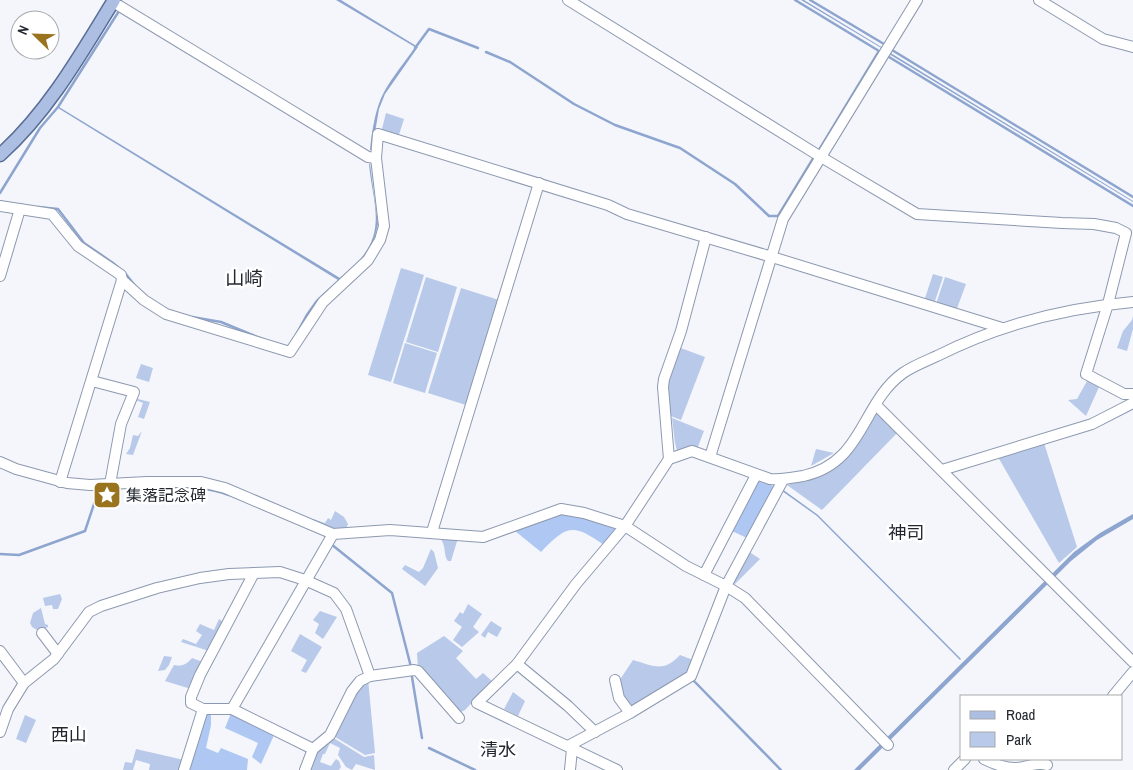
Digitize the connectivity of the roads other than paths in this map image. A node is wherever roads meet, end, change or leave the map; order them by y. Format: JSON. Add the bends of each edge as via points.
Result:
{"nodes":[{"id":1,"x":568,"y":0,"type":"edge"},
{"id":2,"x":917,"y":0,"type":"edge"},
{"id":3,"x":1039,"y":0,"type":"edge"},
{"id":4,"x":114,"y":1,"type":"edge"},
{"id":5,"x":1133,"y":47,"type":"edge"},
{"id":6,"x":0,"y":155,"type":"edge"},
{"id":7,"x":821,"y":157,"type":"junction"},
{"id":8,"x":376,"y":158,"type":"junction"},
{"id":9,"x":539,"y":184,"type":"junction"},
{"id":10,"x":0,"y":206,"type":"edge"},
{"id":11,"x":20,"y":209,"type":"junction"},
{"id":12,"x":706,"y":237,"type":"junction"},
{"id":13,"x":772,"y":257,"type":"junction"},
{"id":14,"x":0,"y":276,"type":"edge"},
{"id":15,"x":122,"y":280,"type":"junction"},
{"id":16,"x":1133,"y":302,"type":"edge"},
{"id":17,"x":1108,"y":304,"type":"junction"},
{"id":18,"x":1002,"y":328,"type":"junction"},
{"id":19,"x":92,"y":381,"type":"junction"},
{"id":20,"x":1133,"y":394,"type":"edge"},
{"id":21,"x":1133,"y":403,"type":"edge"},
{"id":22,"x":876,"y":405,"type":"junction"},
{"id":23,"x":710,"y":457,"type":"junction"},
{"id":24,"x":668,"y":459,"type":"junction"},
{"id":25,"x":0,"y":462,"type":"edge"},
{"id":26,"x":942,"y":470,"type":"junction"},
{"id":27,"x":756,"y":475,"type":"junction"},
{"id":28,"x":783,"y":480,"type":"junction"},
{"id":29,"x":60,"y":482,"type":"junction"},
{"id":30,"x":110,"y":484,"type":"junction"},
{"id":31,"x":625,"y":526,"type":"junction"},
{"id":32,"x":432,"y":532,"type":"junction"},
{"id":33,"x":333,"y":534,"type":"junction"},
{"id":34,"x":254,"y":573,"type":"junction"},
{"id":35,"x":704,"y":574,"type":"junction"},
{"id":36,"x":306,"y":580,"type":"junction"},
{"id":37,"x":726,"y":586,"type":"junction"},
{"id":38,"x":42,"y":633,"type":"dead end"},
{"id":39,"x":0,"y":652,"type":"edge"},
{"id":40,"x":58,"y":654,"type":"junction"},
{"id":41,"x":1133,"y":662,"type":"edge"},
{"id":42,"x":517,"y":664,"type":"junction"},
{"id":43,"x":1133,"y":672,"type":"edge"},
{"id":44,"x":370,"y":676,"type":"junction"},
{"id":45,"x":615,"y":680,"type":"dead end"},
{"id":46,"x":24,"y":683,"type":"junction"},
{"id":47,"x":1114,"y":695,"type":"edge"},
{"id":48,"x":203,"y":709,"type":"junction"},
{"id":49,"x":232,"y":709,"type":"junction"},
{"id":50,"x":630,"y":713,"type":"junction"},
{"id":51,"x":459,"y":718,"type":"dead end"},
{"id":52,"x":0,"y":732,"type":"edge"},
{"id":53,"x":594,"y":732,"type":"junction"},
{"id":54,"x":885,"y":742,"type":"dead end"},
{"id":55,"x":570,"y":748,"type":"junction"},
{"id":56,"x":313,"y":749,"type":"junction"},
{"id":57,"x":965,"y":760,"type":"edge"},
{"id":58,"x":986,"y":760,"type":"edge"},
{"id":59,"x":1048,"y":765,"type":"edge"},
{"id":60,"x":184,"y":770,"type":"edge"},
{"id":61,"x":305,"y":770,"type":"edge"},
{"id":62,"x":570,"y":770,"type":"edge"},
{"id":63,"x":617,"y":770,"type":"edge"},
{"id":64,"x":954,"y":770,"type":"edge"}],
"edges":[{"from":1,"to":7,"type":"street"},
{"from":2,"to":7,"type":"street"},
{"from":3,"to":5,"type":"street","via":[[1104,39]]},
{"from":4,"to":6,"type":"main road","via":[[52,97]]},
{"from":4,"to":8,"type":"street","via":[[368,157]]},
{"from":7,"to":13,"type":"street","via":[[783,219]]},
{"from":7,"to":17,"type":"street","via":[[917,214],[1094,224],[1126,233]]},
{"from":8,"to":9,"type":"street","via":[[378,134]]},
{"from":8,"to":15,"type":"street","via":[[383,220],[380,240],[368,260],[323,302],[290,352],[166,314]]},
{"from":9,"to":12,"type":"street"},
{"from":9,"to":32,"type":"street"},
{"from":10,"to":11,"type":"street"},
{"from":11,"to":14,"type":"street"},
{"from":11,"to":15,"type":"street","via":[[52,214],[78,246],[121,275]]},
{"from":12,"to":13,"type":"street"},
{"from":12,"to":24,"type":"street","via":[[681,332],[664,379]]},
{"from":13,"to":18,"type":"street"},
{"from":13,"to":23,"type":"street"},
{"from":15,"to":19,"type":"street"},
{"from":16,"to":17,"type":"street"},
{"from":17,"to":18,"type":"street","via":[[1047,315]]},
{"from":17,"to":20,"type":"street","via":[[1086,374],[1124,394]]},
{"from":18,"to":22,"type":"street","via":[[961,344],[904,373],[888,386]]},
{"from":19,"to":29,"type":"street"},
{"from":19,"to":30,"type":"street","via":[[134,392],[121,424]]},
{"from":21,"to":26,"type":"street","via":[[1092,424]]},
{"from":22,"to":26,"type":"street"},
{"from":22,"to":28,"type":"street","via":[[844,454],[830,467]]},
{"from":23,"to":24,"type":"street","via":[[692,451]]},
{"from":23,"to":27,"type":"street"},
{"from":24,"to":31,"type":"street"},
{"from":25,"to":29,"type":"street"},
{"from":26,"to":41,"type":"street"},
{"from":27,"to":28,"type":"street"},
{"from":27,"to":35,"type":"street"},
{"from":28,"to":37,"type":"street"},
{"from":29,"to":30,"type":"street"},
{"from":30,"to":33,"type":"street","via":[[201,482],[231,490]]},
{"from":31,"to":32,"type":"street","via":[[561,509],[483,537]]},
{"from":31,"to":35,"type":"street","via":[[686,566]]},
{"from":31,"to":42,"type":"street","via":[[576,584]]},
{"from":32,"to":33,"type":"street","via":[[390,530]]},
{"from":33,"to":36,"type":"street"},
{"from":34,"to":36,"type":"street","via":[[280,572]]},
{"from":34,"to":40,"type":"street","via":[[200,578],[101,606],[89,612]]},
{"from":34,"to":48,"type":"street","via":[[191,697],[191,704]]},
{"from":35,"to":37,"type":"street"},
{"from":36,"to":44,"type":"street","via":[[334,594],[346,609]]},
{"from":36,"to":49,"type":"street"},
{"from":37,"to":50,"type":"street","via":[[691,676]]},
{"from":37,"to":54,"type":"street","via":[[744,598]]},
{"from":38,"to":40,"type":"street"},
{"from":39,"to":46,"type":"street"},
{"from":40,"to":46,"type":"street"},
{"from":42,"to":53,"type":"street"},
{"from":42,"to":55,"type":"street","via":[[477,703]]},
{"from":43,"to":47,"type":"street"},
{"from":44,"to":51,"type":"street","via":[[418,671]]},
{"from":44,"to":56,"type":"street","via":[[360,681],[352,691],[330,735]]},
{"from":45,"to":50,"type":"street","via":[[619,698]]},
{"from":46,"to":52,"type":"street","via":[[8,709]]},
{"from":48,"to":49,"type":"street"},
{"from":48,"to":60,"type":"street"},
{"from":49,"to":56,"type":"street"},
{"from":50,"to":53,"type":"street"},
{"from":53,"to":55,"type":"street"},
{"from":55,"to":62,"type":"street"},
{"from":55,"to":63,"type":"street"},
{"from":56,"to":61,"type":"street"},
{"from":57,"to":64,"type":"street"},
{"from":58,"to":59,"type":"street","via":[[1016,768],[1040,763]]}]}
